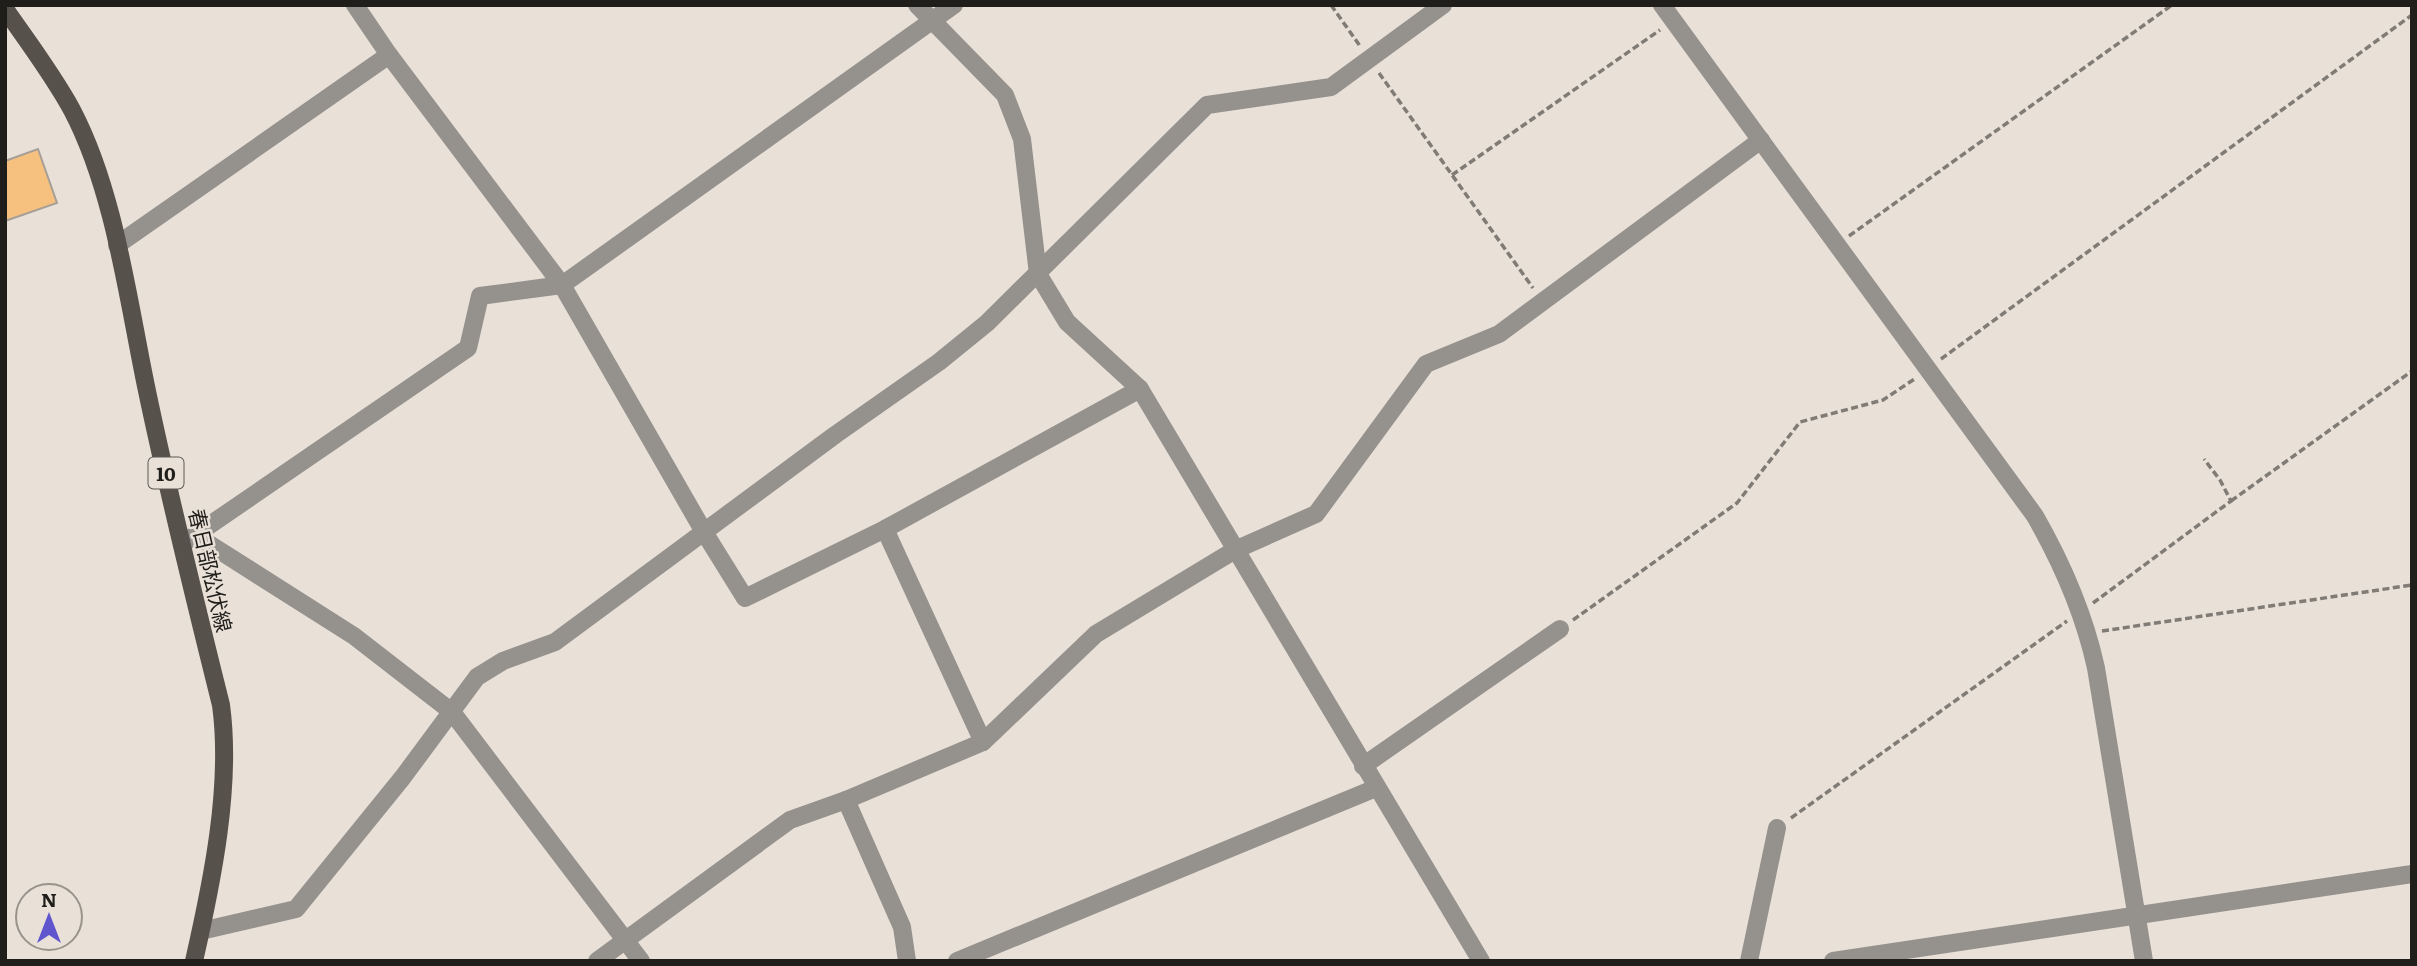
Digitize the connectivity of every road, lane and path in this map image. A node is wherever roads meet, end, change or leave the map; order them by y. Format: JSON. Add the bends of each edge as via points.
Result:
{"nodes":[{"id":1,"x":355,"y":5,"type":"edge"},
{"id":2,"x":917,"y":5,"type":"edge"},
{"id":3,"x":954,"y":5,"type":"edge"},
{"id":4,"x":1331,"y":5,"type":"edge"},
{"id":5,"x":1443,"y":5,"type":"edge"},
{"id":6,"x":1662,"y":5,"type":"edge"},
{"id":7,"x":2172,"y":5,"type":"edge"},
{"id":8,"x":5,"y":6,"type":"edge"},
{"id":9,"x":2412,"y":15,"type":"edge"},
{"id":10,"x":932,"y":21,"type":"junction"},
{"id":11,"x":1674,"y":21,"type":"junction"},
{"id":12,"x":389,"y":55,"type":"junction"},
{"id":13,"x":1369,"y":59,"type":"junction"},
{"id":14,"x":1761,"y":140,"type":"junction"},
{"id":15,"x":1452,"y":175,"type":"junction"},
{"id":16,"x":1837,"y":244,"type":"junction"},
{"id":17,"x":117,"y":245,"type":"junction"},
{"id":18,"x":1038,"y":274,"type":"junction"},
{"id":19,"x":562,"y":285,"type":"junction"},
{"id":20,"x":1543,"y":302,"type":"junction"},
{"id":21,"x":1928,"y":368,"type":"junction"},
{"id":22,"x":2412,"y":371,"type":"edge"},
{"id":23,"x":1139,"y":389,"type":"junction"},
{"id":24,"x":2204,"y":459,"type":"dead end"},
{"id":25,"x":2231,"y":501,"type":"junction"},
{"id":26,"x":886,"y":529,"type":"junction"},
{"id":27,"x":704,"y":532,"type":"junction"},
{"id":28,"x":188,"y":539,"type":"junction"},
{"id":29,"x":1235,"y":550,"type":"junction"},
{"id":30,"x":2412,"y":585,"type":"edge"},
{"id":31,"x":2082,"y":611,"type":"junction"},
{"id":32,"x":1560,"y":629,"type":"joint"},
{"id":33,"x":2089,"y":634,"type":"junction"},
{"id":34,"x":452,"y":712,"type":"junction"},
{"id":35,"x":984,"y":742,"type":"junction"},
{"id":36,"x":1363,"y":766,"type":"junction"},
{"id":37,"x":1376,"y":788,"type":"junction"},
{"id":38,"x":846,"y":800,"type":"junction"},
{"id":39,"x":1777,"y":828,"type":"joint"},
{"id":40,"x":2412,"y":874,"type":"edge"},
{"id":41,"x":2137,"y":915,"type":"junction"},
{"id":42,"x":201,"y":931,"type":"junction"},
{"id":43,"x":626,"y":940,"type":"junction"},
{"id":44,"x":194,"y":961,"type":"edge"},
{"id":45,"x":597,"y":961,"type":"edge"},
{"id":46,"x":641,"y":961,"type":"edge"},
{"id":47,"x":906,"y":961,"type":"edge"},
{"id":48,"x":957,"y":961,"type":"edge"},
{"id":49,"x":1480,"y":961,"type":"edge"},
{"id":50,"x":1749,"y":961,"type":"edge"},
{"id":51,"x":1833,"y":961,"type":"edge"},
{"id":52,"x":2144,"y":961,"type":"edge"}],
"edges":[{"from":1,"to":12,"type":"street"},
{"from":2,"to":10,"type":"street"},
{"from":3,"to":10,"type":"street"},
{"from":4,"to":13,"type":"path"},
{"from":5,"to":13,"type":"street"},
{"from":6,"to":11,"type":"street"},
{"from":7,"to":16,"type":"path"},
{"from":8,"to":17,"type":"main road","name":"春日部松伏線","number":"10","via":[[72,111],[92,157]]},
{"from":9,"to":21,"type":"path"},
{"from":10,"to":18,"type":"street","via":[[1005,95],[1022,139]]},
{"from":10,"to":19,"type":"street"},
{"from":11,"to":14,"type":"street"},
{"from":11,"to":15,"type":"path"},
{"from":12,"to":17,"type":"street"},
{"from":12,"to":19,"type":"street"},
{"from":13,"to":15,"type":"path"},
{"from":13,"to":18,"type":"street","via":[[1331,87],[1207,105]]},
{"from":14,"to":16,"type":"street"},
{"from":14,"to":20,"type":"street"},
{"from":15,"to":20,"type":"path"},
{"from":16,"to":21,"type":"street"},
{"from":17,"to":28,"type":"main road","name":"春日部松伏線","number":"10","via":[[148,395]]},
{"from":18,"to":23,"type":"street","via":[[1067,322]]},
{"from":18,"to":27,"type":"street","via":[[939,362]]},
{"from":19,"to":27,"type":"street"},
{"from":19,"to":28,"type":"street","via":[[480,296],[468,348]]},
{"from":20,"to":29,"type":"street","via":[[1499,334],[1426,364],[1316,514]]},
{"from":21,"to":31,"type":"street","via":[[2035,516]]},
{"from":21,"to":32,"type":"path","via":[[1883,400],[1800,422],[1737,503]]},
{"from":22,"to":25,"type":"path"},
{"from":23,"to":26,"type":"street"},
{"from":23,"to":29,"type":"street"},
{"from":24,"to":25,"type":"path"},
{"from":25,"to":31,"type":"path"},
{"from":26,"to":27,"type":"street","via":[[745,598]]},
{"from":26,"to":35,"type":"street"},
{"from":27,"to":34,"type":"street","via":[[555,642],[477,677]]},
{"from":28,"to":34,"type":"street","via":[[354,636]]},
{"from":28,"to":42,"type":"main road","name":"春日部松伏線","number":"10","via":[[225,734],[220,815]]},
{"from":29,"to":35,"type":"street","via":[[1096,634]]},
{"from":29,"to":36,"type":"street"},
{"from":30,"to":33,"type":"path"},
{"from":31,"to":33,"type":"street"},
{"from":31,"to":39,"type":"path"},
{"from":32,"to":36,"type":"street"},
{"from":33,"to":41,"type":"street"},
{"from":34,"to":42,"type":"street","via":[[296,909]]},
{"from":34,"to":43,"type":"street"},
{"from":35,"to":38,"type":"street"},
{"from":36,"to":37,"type":"street"},
{"from":37,"to":48,"type":"street"},
{"from":37,"to":49,"type":"street"},
{"from":38,"to":43,"type":"street","via":[[790,820]]},
{"from":38,"to":47,"type":"street","via":[[902,927]]},
{"from":39,"to":50,"type":"street"},
{"from":40,"to":41,"type":"street"},
{"from":41,"to":51,"type":"street"},
{"from":41,"to":52,"type":"street"},
{"from":42,"to":44,"type":"main road","name":"春日部松伏線","number":"10"},
{"from":43,"to":45,"type":"street"},
{"from":43,"to":46,"type":"street"}]}
